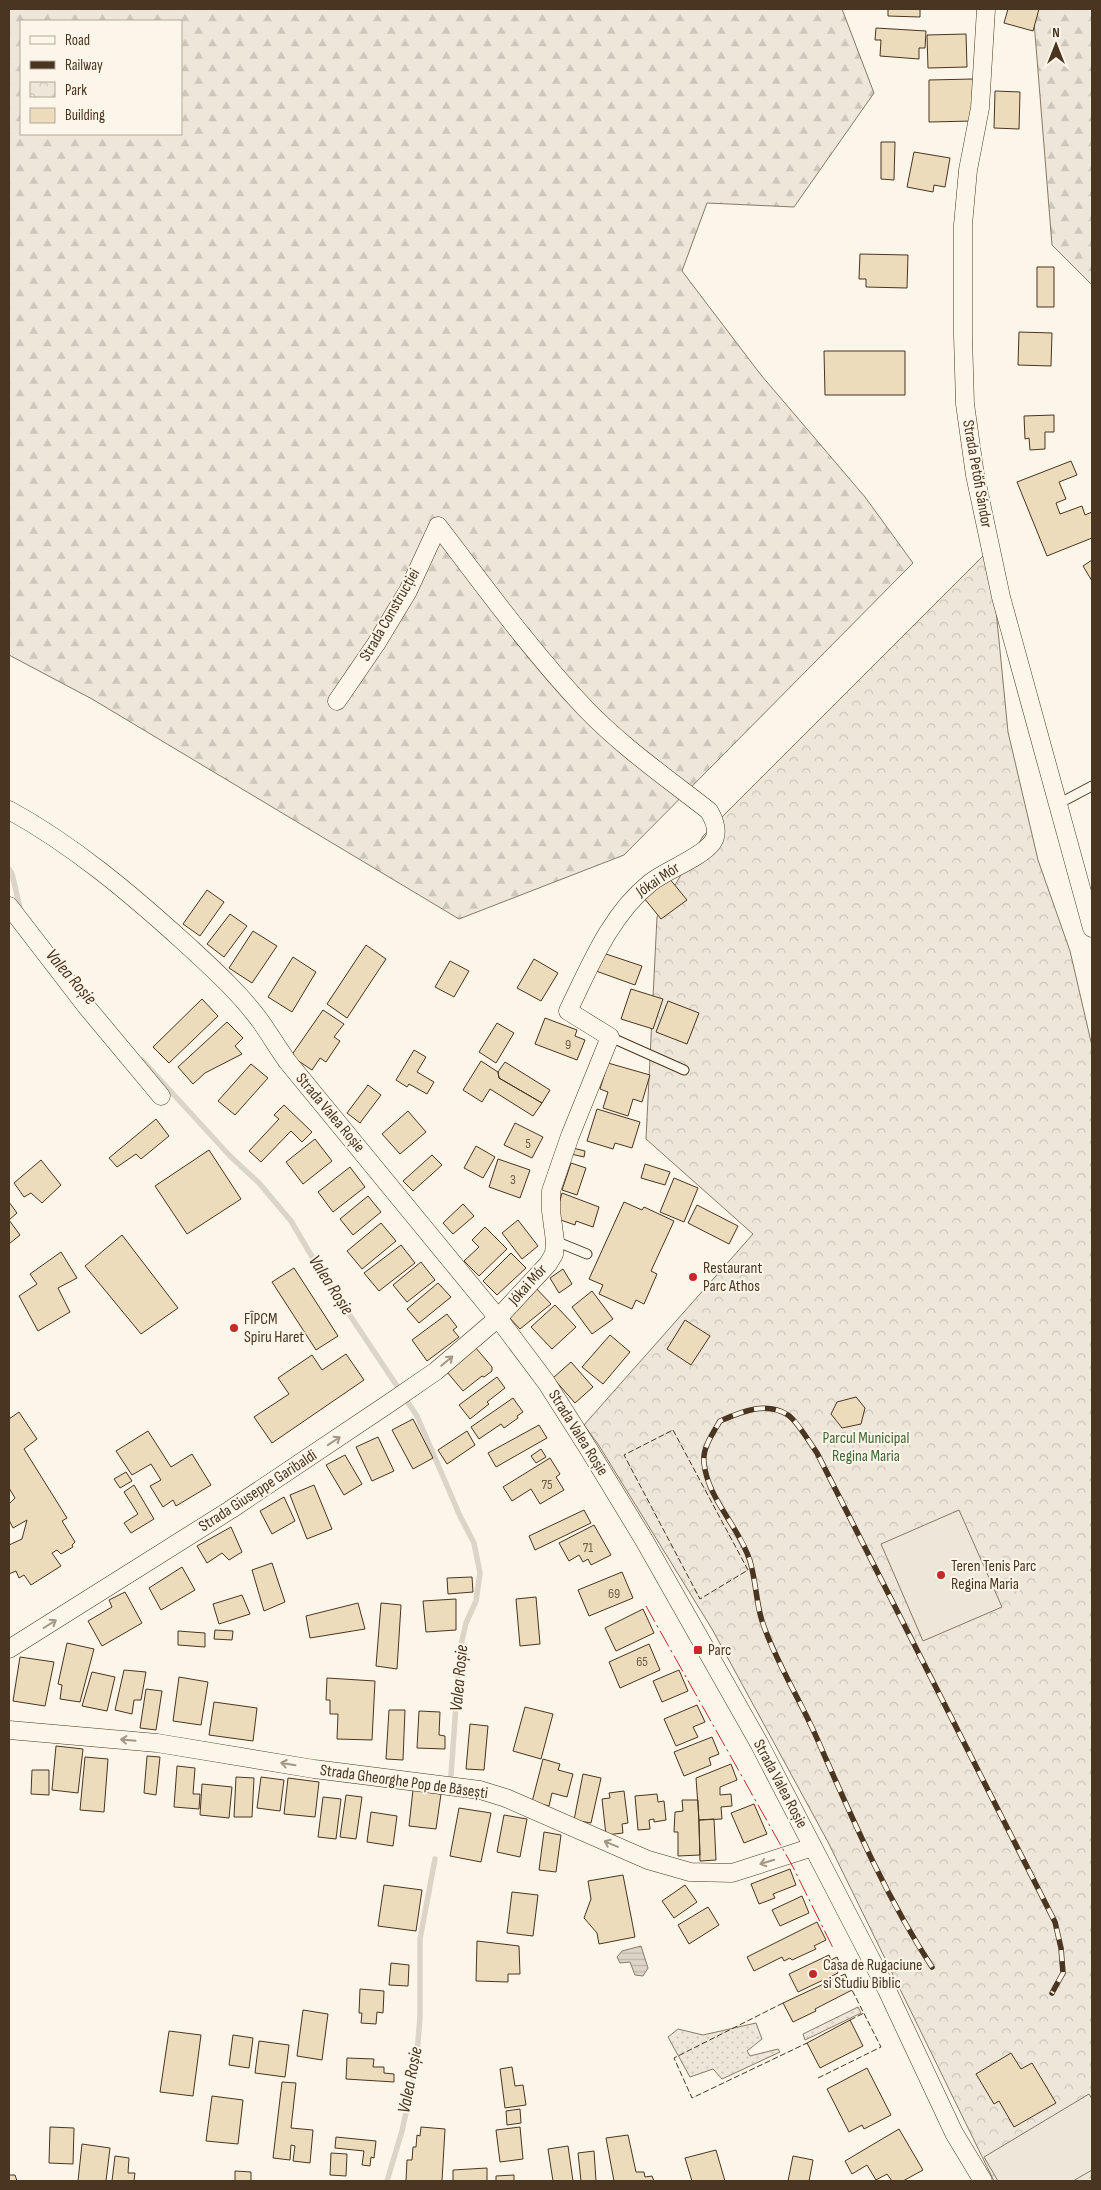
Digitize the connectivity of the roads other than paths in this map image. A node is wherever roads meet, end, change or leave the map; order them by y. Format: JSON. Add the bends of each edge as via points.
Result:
{"nodes":[{"id":1,"x":986,"y":9,"type":"edge"},
{"id":2,"x":438,"y":526,"type":"joint"},
{"id":3,"x":337,"y":701,"type":"dead end"},
{"id":4,"x":1092,"y":786,"type":"edge"},
{"id":5,"x":1058,"y":804,"type":"junction"},
{"id":6,"x":9,"y":810,"type":"edge"},
{"id":7,"x":9,"y":909,"type":"edge"},
{"id":8,"x":1092,"y":928,"type":"edge"},
{"id":9,"x":610,"y":1036,"type":"junction"},
{"id":10,"x":684,"y":1070,"type":"dead end"},
{"id":11,"x":161,"y":1096,"type":"dead end"},
{"id":12,"x":555,"y":1240,"type":"junction"},
{"id":13,"x":587,"y":1254,"type":"dead end"},
{"id":14,"x":498,"y":1318,"type":"junction"},
{"id":15,"x":9,"y":1650,"type":"edge"},
{"id":16,"x":9,"y":1730,"type":"edge"},
{"id":17,"x":813,"y":1847,"type":"junction"},
{"id":18,"x":983,"y":2181,"type":"edge"}],
"edges":[{"from":1,"to":5,"type":"street","name":"Strada Petőfi Sándor","via":[[980,108],[968,170],[963,225],[965,404],[975,475],[1001,597]]},
{"from":2,"to":3,"type":"street","name":"Strada Construcției","via":[[408,592]]},
{"from":2,"to":9,"type":"street","name":"Jókai Mór","via":[[550,669],[584,707],[713,817],[716,837],[712,844],[652,881],[632,898],[606,935],[568,1011]]},
{"from":4,"to":5,"type":"lane"},
{"from":5,"to":8,"type":"street","name":"Strada Petőfi Sándor"},
{"from":6,"to":14,"type":"street","name":"Strada Valea Roșie","via":[[84,859],[145,906],[223,978]]},
{"from":7,"to":11,"type":"street"},
{"from":9,"to":10,"type":"lane"},
{"from":9,"to":12,"type":"street","name":"Jókai Mór","via":[[551,1191],[550,1211]]},
{"from":12,"to":13,"type":"lane"},
{"from":12,"to":14,"type":"street","name":"Jókai Mór","via":[[554,1254],[548,1264]]},
{"from":15,"to":14,"type":"street","name":"Strada Giuseppe Garibaldi","one_way":true,"via":[[230,1510],[391,1402],[436,1371]]},
{"from":14,"to":17,"type":"street","name":"Strada Valea Roșie","via":[[546,1382],[644,1540],[759,1742]]},
{"from":17,"to":16,"type":"street","name":"Strada Gheorghe Pop de Băsești","one_way":true,"via":[[732,1873],[690,1872],[648,1860],[506,1798],[480,1790],[314,1768],[157,1742]]},
{"from":17,"to":18,"type":"street","name":"Strada Valea Roșie","via":[[887,1990],[954,2133]]}]}
